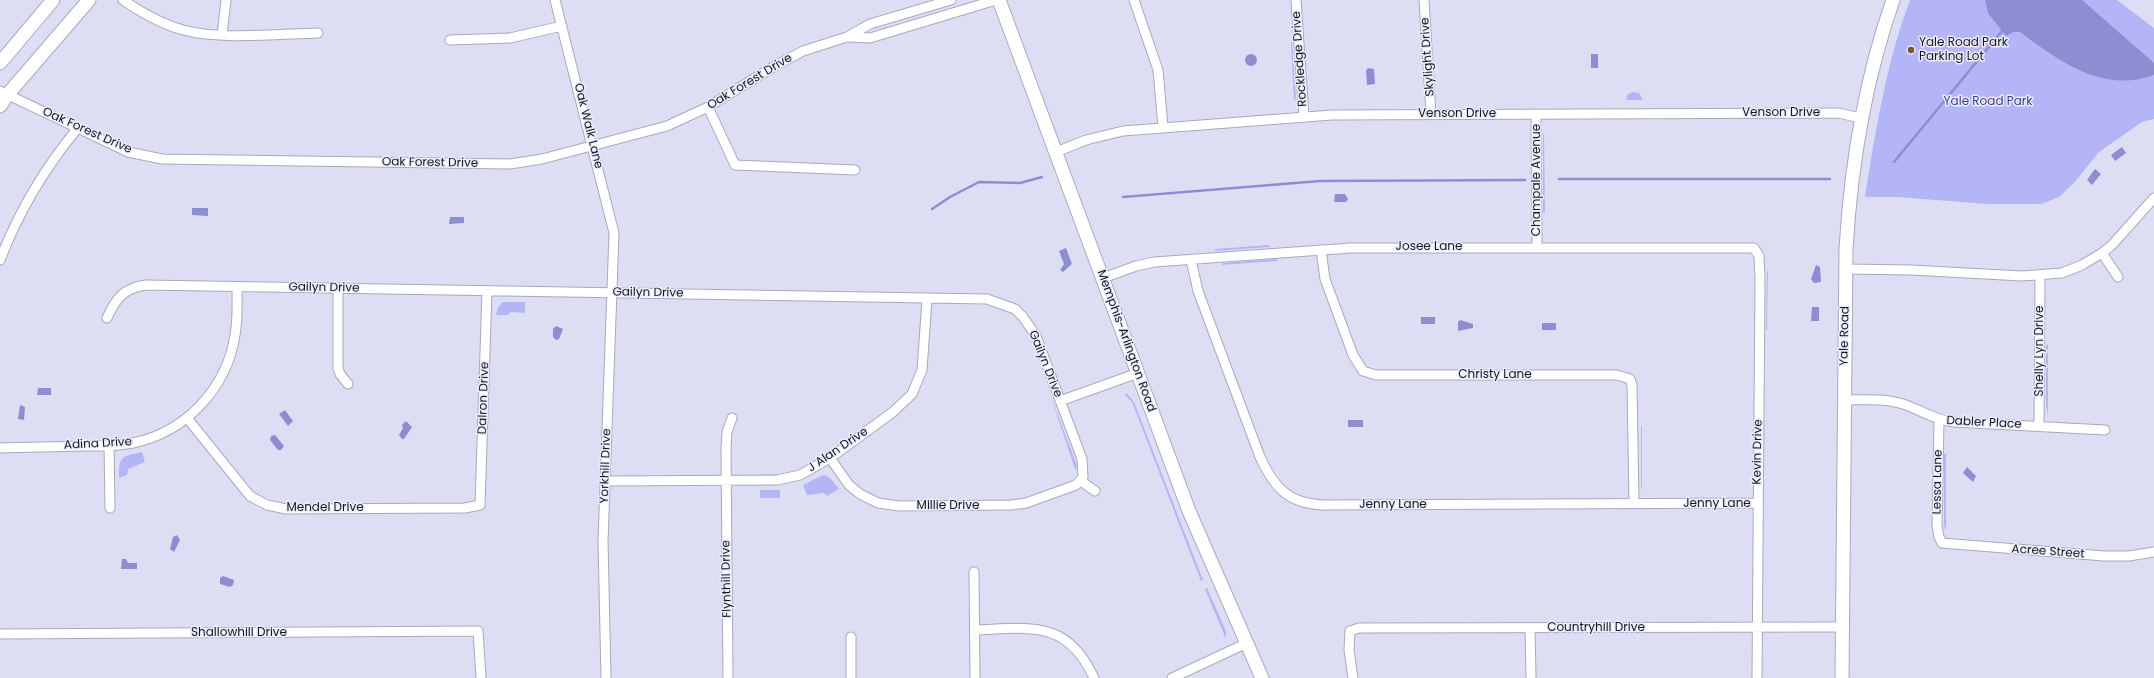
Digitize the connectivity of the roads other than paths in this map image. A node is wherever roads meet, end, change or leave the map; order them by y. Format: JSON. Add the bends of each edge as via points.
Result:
{"nodes":[{"id":1,"x":53,"y":0,"type":"edge"},
{"id":2,"x":89,"y":0,"type":"edge"},
{"id":3,"x":123,"y":0,"type":"edge"},
{"id":4,"x":226,"y":0,"type":"edge"},
{"id":5,"x":555,"y":0,"type":"edge"},
{"id":6,"x":951,"y":0,"type":"edge"},
{"id":7,"x":998,"y":0,"type":"edge"},
{"id":8,"x":1134,"y":0,"type":"edge"},
{"id":9,"x":1296,"y":0,"type":"edge"},
{"id":10,"x":1424,"y":0,"type":"edge"},
{"id":11,"x":1893,"y":0,"type":"edge"},
{"id":12,"x":562,"y":26,"type":"junction"},
{"id":13,"x":318,"y":32,"type":"dead end"},
{"id":14,"x":222,"y":35,"type":"junction"},
{"id":15,"x":847,"y":37,"type":"junction"},
{"id":16,"x":450,"y":40,"type":"dead end"},
{"id":17,"x":0,"y":63,"type":"edge"},
{"id":18,"x":4,"y":92,"type":"edge"},
{"id":19,"x":0,"y":106,"type":"edge"},
{"id":20,"x":708,"y":108,"type":"junction"},
{"id":21,"x":1431,"y":114,"type":"junction"},
{"id":22,"x":1536,"y":114,"type":"junction"},
{"id":23,"x":1304,"y":117,"type":"junction"},
{"id":24,"x":1861,"y":118,"type":"junction"},
{"id":25,"x":1163,"y":127,"type":"junction"},
{"id":26,"x":77,"y":128,"type":"junction"},
{"id":27,"x":593,"y":145,"type":"junction"},
{"id":28,"x":1056,"y":152,"type":"junction"},
{"id":29,"x":854,"y":170,"type":"dead end"},
{"id":30,"x":2154,"y":198,"type":"edge"},
{"id":31,"x":1537,"y":247,"type":"junction"},
{"id":32,"x":1321,"y":250,"type":"junction"},
{"id":33,"x":1757,"y":251,"type":"joint"},
{"id":34,"x":2102,"y":253,"type":"junction"},
{"id":35,"x":612,"y":254,"type":"joint"},
{"id":36,"x":0,"y":260,"type":"edge"},
{"id":37,"x":1191,"y":260,"type":"junction"},
{"id":38,"x":1846,"y":269,"type":"junction"},
{"id":39,"x":2040,"y":276,"type":"junction"},
{"id":40,"x":2118,"y":277,"type":"dead end"},
{"id":41,"x":1103,"y":278,"type":"junction"},
{"id":42,"x":237,"y":287,"type":"junction"},
{"id":43,"x":338,"y":288,"type":"junction"},
{"id":44,"x":487,"y":291,"type":"junction"},
{"id":45,"x":610,"y":292,"type":"junction"},
{"id":46,"x":927,"y":299,"type":"junction"},
{"id":47,"x":107,"y":318,"type":"dead end"},
{"id":48,"x":1138,"y":373,"type":"junction"},
{"id":49,"x":348,"y":384,"type":"dead end"},
{"id":50,"x":1844,"y":400,"type":"junction"},
{"id":51,"x":1060,"y":401,"type":"junction"},
{"id":52,"x":187,"y":418,"type":"junction"},
{"id":53,"x":732,"y":418,"type":"dead end"},
{"id":54,"x":1939,"y":421,"type":"junction"},
{"id":55,"x":2039,"y":426,"type":"junction"},
{"id":56,"x":2105,"y":430,"type":"dead end"},
{"id":57,"x":109,"y":445,"type":"junction"},
{"id":58,"x":0,"y":448,"type":"edge"},
{"id":59,"x":830,"y":458,"type":"junction"},
{"id":60,"x":726,"y":480,"type":"junction"},
{"id":61,"x":606,"y":481,"type":"junction"},
{"id":62,"x":1081,"y":481,"type":"junction"},
{"id":63,"x":1095,"y":491,"type":"dead end"},
{"id":64,"x":1634,"y":504,"type":"junction"},
{"id":65,"x":1758,"y":504,"type":"junction"},
{"id":66,"x":480,"y":505,"type":"joint"},
{"id":67,"x":110,"y":508,"type":"dead end"},
{"id":68,"x":1942,"y":543,"type":"joint"},
{"id":69,"x":2154,"y":552,"type":"edge"},
{"id":70,"x":974,"y":572,"type":"dead end"},
{"id":71,"x":1757,"y":627,"type":"junction"},
{"id":72,"x":1842,"y":627,"type":"junction"},
{"id":73,"x":1530,"y":628,"type":"junction"},
{"id":74,"x":975,"y":630,"type":"junction"},
{"id":75,"x":0,"y":634,"type":"edge"},
{"id":76,"x":851,"y":637,"type":"dead end"},
{"id":77,"x":1247,"y":643,"type":"junction"},
{"id":78,"x":1531,"y":677,"type":"edge"},
{"id":79,"x":481,"y":678,"type":"edge"},
{"id":80,"x":606,"y":678,"type":"edge"},
{"id":81,"x":728,"y":678,"type":"edge"},
{"id":82,"x":851,"y":678,"type":"edge"},
{"id":83,"x":975,"y":678,"type":"edge"},
{"id":84,"x":1094,"y":678,"type":"edge"},
{"id":85,"x":1172,"y":678,"type":"edge"},
{"id":86,"x":1262,"y":678,"type":"edge"},
{"id":87,"x":1352,"y":678,"type":"edge"},
{"id":88,"x":1757,"y":678,"type":"edge"},
{"id":89,"x":1842,"y":678,"type":"edge"}],
"edges":[{"from":1,"to":17,"type":"main road"},
{"from":2,"to":18,"type":"main road"},
{"from":3,"to":14,"type":"street","via":[[147,16],[172,26]]},
{"from":4,"to":14,"type":"street"},
{"from":5,"to":12,"type":"street","name":"Oak Walk Lane"},
{"from":6,"to":15,"type":"street","name":"Oak Forest Drive","via":[[870,24]]},
{"from":7,"to":15,"type":"street","name":"Oak Forest Drive","via":[[870,38]]},
{"from":7,"to":28,"type":"main road","name":"Memphis-Arlington Road"},
{"from":8,"to":25,"type":"street","via":[[1158,70]]},
{"from":9,"to":23,"type":"street","name":"Rockledge Drive"},
{"from":10,"to":21,"type":"street","name":"Skylight Drive"},
{"from":11,"to":24,"type":"main road","name":"Yale Road","via":[[1872,69]]},
{"from":12,"to":16,"type":"street","via":[[510,38]]},
{"from":12,"to":27,"type":"street","name":"Oak Walk Lane"},
{"from":13,"to":14,"type":"street"},
{"from":15,"to":20,"type":"street","name":"Oak Forest Drive","via":[[803,51],[772,67]]},
{"from":18,"to":19,"type":"main road"},
{"from":18,"to":26,"type":"street","name":"Oak Forest Drive"},
{"from":20,"to":27,"type":"street","name":"Oak Forest Drive","via":[[667,126]]},
{"from":20,"to":29,"type":"street","via":[[735,165]]},
{"from":21,"to":22,"type":"street","name":"Venson Drive"},
{"from":21,"to":23,"type":"street","name":"Venson Drive"},
{"from":22,"to":24,"type":"street","name":"Venson Drive","via":[[1838,113]]},
{"from":22,"to":31,"type":"street","name":"Champale Avenue"},
{"from":23,"to":25,"type":"street","name":"Venson Drive"},
{"from":24,"to":38,"type":"main road","name":"Yale Road","via":[[1848,211]]},
{"from":25,"to":28,"type":"street","name":"Venson Drive","via":[[1102,135]]},
{"from":26,"to":27,"type":"street","name":"Oak Forest Drive","via":[[128,152],[162,158],[510,164],[542,159]]},
{"from":26,"to":36,"type":"street","via":[[37,182],[12,230]]},
{"from":27,"to":35,"type":"street","name":"Oak Walk Lane","via":[[614,233]]},
{"from":28,"to":41,"type":"main road","name":"Memphis-Arlington Road"},
{"from":30,"to":34,"type":"street"},
{"from":31,"to":32,"type":"street","name":"Josee Lane"},
{"from":31,"to":33,"type":"street","name":"Josee Lane","via":[[1746,247]]},
{"from":32,"to":37,"type":"street","name":"Josee Lane"},
{"from":32,"to":64,"type":"street","name":"Christy Lane","via":[[1325,279],[1353,355],[1360,368],[1368,374],[1617,375],[1630,379],[1634,422]]},
{"from":33,"to":65,"type":"street","name":"Kevin Drive","via":[[1760,278]]},
{"from":34,"to":39,"type":"street","via":[[2068,271]]},
{"from":34,"to":40,"type":"street"},
{"from":35,"to":45,"type":"street","name":"Yorkhill Drive"},
{"from":37,"to":41,"type":"street","name":"Josee Lane","via":[[1145,264]]},
{"from":37,"to":64,"type":"street","name":"Jenny Lane","via":[[1198,291],[1268,476],[1291,497],[1306,503],[1322,505]]},
{"from":38,"to":39,"type":"street"},
{"from":38,"to":50,"type":"main road","name":"Yale Road"},
{"from":39,"to":55,"type":"street","name":"Shelly Lyn Drive"},
{"from":41,"to":48,"type":"main road","name":"Memphis-Arlington Road"},
{"from":42,"to":43,"type":"street","name":"Gailyn Drive"},
{"from":42,"to":47,"type":"street","name":"Gailyn Drive","via":[[137,286],[120,294]]},
{"from":42,"to":52,"type":"street","name":"Adina Drive","via":[[236,330],[229,360],[215,388]]},
{"from":43,"to":44,"type":"street","name":"Gailyn Drive"},
{"from":43,"to":49,"type":"street","via":[[338,368]]},
{"from":44,"to":45,"type":"street","name":"Gailyn Drive"},
{"from":44,"to":66,"type":"street","name":"Dalron Drive"},
{"from":45,"to":46,"type":"street","name":"Gailyn Drive"},
{"from":45,"to":61,"type":"street","name":"Yorkhill Drive"},
{"from":46,"to":51,"type":"street","name":"Gailyn Drive","via":[[987,299],[1015,309],[1036,336]]},
{"from":46,"to":59,"type":"street","name":"J Alan Drive","via":[[922,370],[912,394],[893,412]]},
{"from":48,"to":51,"type":"street"},
{"from":48,"to":77,"type":"main road","name":"Memphis-Arlington Road","via":[[1190,511]]},
{"from":50,"to":54,"type":"street","name":"Dabler Place","via":[[1896,402]]},
{"from":50,"to":72,"type":"main road","name":"Yale Road"},
{"from":51,"to":62,"type":"street","name":"Gailyn Drive","via":[[1082,459],[1084,470]]},
{"from":52,"to":57,"type":"street","name":"Adina Drive","via":[[150,438],[133,443]]},
{"from":52,"to":66,"type":"street","name":"Mendel Drive","via":[[246,492],[266,505],[286,509],[465,508]]},
{"from":53,"to":60,"type":"street","name":"Flynthill Drive","via":[[726,441]]},
{"from":54,"to":55,"type":"street","name":"Dabler Place"},
{"from":54,"to":68,"type":"street","name":"Lessa Lane","via":[[1937,525]]},
{"from":55,"to":56,"type":"street","name":"Dabler Place"},
{"from":57,"to":58,"type":"street","name":"Adina Drive"},
{"from":57,"to":67,"type":"street"},
{"from":59,"to":60,"type":"street","name":"J Alan Drive","via":[[794,477],[778,480]]},
{"from":59,"to":62,"type":"street","name":"Millie Drive","via":[[849,484],[860,494],[870,500],[892,506],[1019,505],[1072,487]]},
{"from":60,"to":61,"type":"street","name":"J Alan Drive"},
{"from":60,"to":81,"type":"street","name":"Flynthill Drive"},
{"from":61,"to":80,"type":"street","name":"Yorkhill Drive"},
{"from":62,"to":63,"type":"street"},
{"from":64,"to":65,"type":"street","name":"Jenny Lane"},
{"from":65,"to":71,"type":"street","name":"Kevin Drive"},
{"from":68,"to":69,"type":"street","name":"Acree Street","via":[[2104,556]]},
{"from":70,"to":74,"type":"street"},
{"from":71,"to":72,"type":"street","name":"Countryhill Drive"},
{"from":71,"to":73,"type":"street","name":"Countryhill Drive"},
{"from":71,"to":88,"type":"street","name":"Kevin Drive"},
{"from":72,"to":89,"type":"main road","name":"Yale Road"},
{"from":73,"to":78,"type":"street"},
{"from":73,"to":87,"type":"street","name":"Countryhill Drive","via":[[1371,628],[1350,631]]},
{"from":74,"to":83,"type":"street"},
{"from":74,"to":84,"type":"street","via":[[1033,629],[1057,635],[1079,652]]},
{"from":75,"to":79,"type":"street","name":"Shallowhill Drive","via":[[478,631]]},
{"from":76,"to":82,"type":"street"},
{"from":77,"to":85,"type":"street"},
{"from":77,"to":86,"type":"main road","name":"Memphis-Arlington Road"}]}
